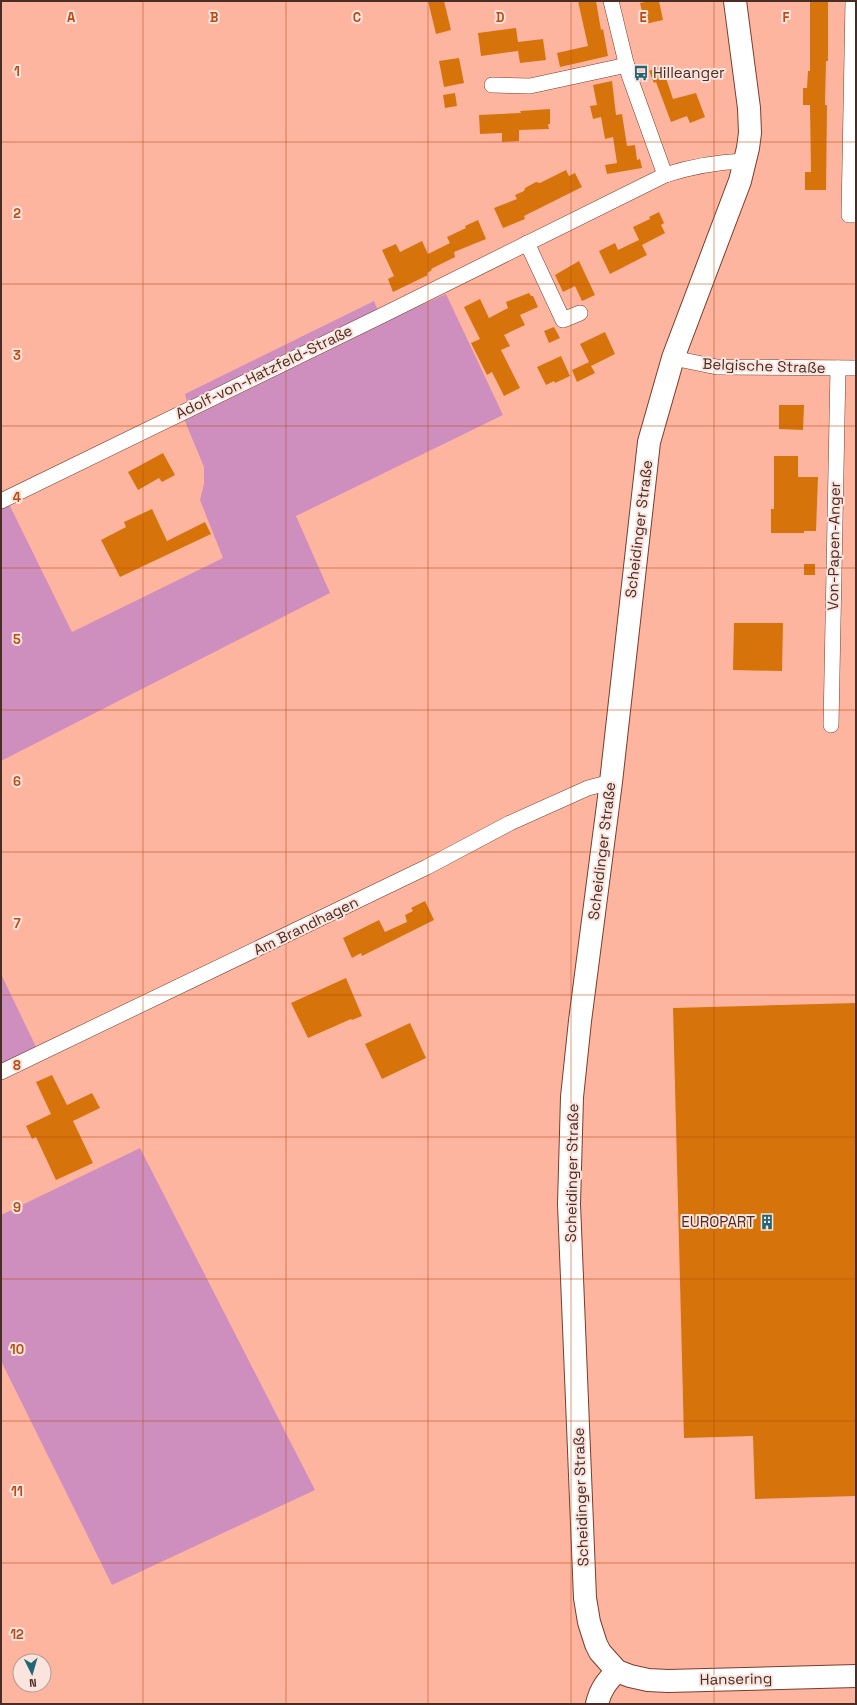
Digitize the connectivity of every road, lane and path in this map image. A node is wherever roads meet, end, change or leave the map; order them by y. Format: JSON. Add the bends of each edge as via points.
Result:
{"nodes":[{"id":1,"x":611,"y":1,"type":"edge"},
{"id":2,"x":735,"y":1,"type":"edge"},
{"id":3,"x":854,"y":5,"type":"edge"},
{"id":4,"x":627,"y":65,"type":"junction"},
{"id":5,"x":492,"y":85,"type":"dead end"},
{"id":6,"x":853,"y":107,"type":"edge"},
{"id":7,"x":745,"y":162,"type":"junction"},
{"id":8,"x":665,"y":175,"type":"junction"},
{"id":9,"x":856,"y":215,"type":"edge"},
{"id":10,"x":527,"y":243,"type":"junction"},
{"id":11,"x":580,"y":313,"type":"dead end"},
{"id":12,"x":673,"y":358,"type":"junction"},
{"id":13,"x":838,"y":368,"type":"junction"},
{"id":14,"x":856,"y":368,"type":"edge"},
{"id":15,"x":1,"y":501,"type":"edge"},
{"id":16,"x":831,"y":724,"type":"dead end"},
{"id":17,"x":611,"y":782,"type":"junction"},
{"id":18,"x":1,"y":1072,"type":"edge"},
{"id":19,"x":617,"y":1671,"type":"junction"},
{"id":20,"x":856,"y":1676,"type":"edge"},
{"id":21,"x":597,"y":1704,"type":"edge"}],
"edges":[{"from":1,"to":4,"type":"street"},
{"from":2,"to":7,"type":"main road","name":"Scheidinger Straße","via":[[750,108],[750,132]]},
{"from":3,"to":6,"type":"street"},
{"from":4,"to":5,"type":"street","via":[[530,86]]},
{"from":4,"to":8,"type":"street"},
{"from":6,"to":9,"type":"street","via":[[849,215]]},
{"from":7,"to":8,"type":"street","name":"Adolf-von-Hatzfeld-Straße","via":[[719,162],[694,166]]},
{"from":7,"to":12,"type":"main road","name":"Scheidinger Straße"},
{"from":8,"to":10,"type":"street","name":"Adolf-von-Hatzfeld-Straße"},
{"from":10,"to":11,"type":"street","via":[[563,320]]},
{"from":10,"to":15,"type":"street","name":"Adolf-von-Hatzfeld-Straße"},
{"from":12,"to":13,"type":"street","name":"Belgische Straße","via":[[717,367]]},
{"from":12,"to":17,"type":"main road","name":"Scheidinger Straße","via":[[649,442]]},
{"from":13,"to":14,"type":"street","name":"Belgische Straße"},
{"from":13,"to":16,"type":"street","name":"Von-Papen-Anger"},
{"from":17,"to":18,"type":"street","name":"Am Brandhagen","via":[[588,788],[510,823],[427,867]]},
{"from":17,"to":19,"type":"main road","name":"Scheidinger Straße","via":[[573,1089],[569,1204],[585,1598],[596,1644]]},
{"from":19,"to":20,"type":"main road","name":"Hansering","via":[[648,1680],[668,1681]]},
{"from":19,"to":21,"type":"main road","via":[[606,1682]]}]}
